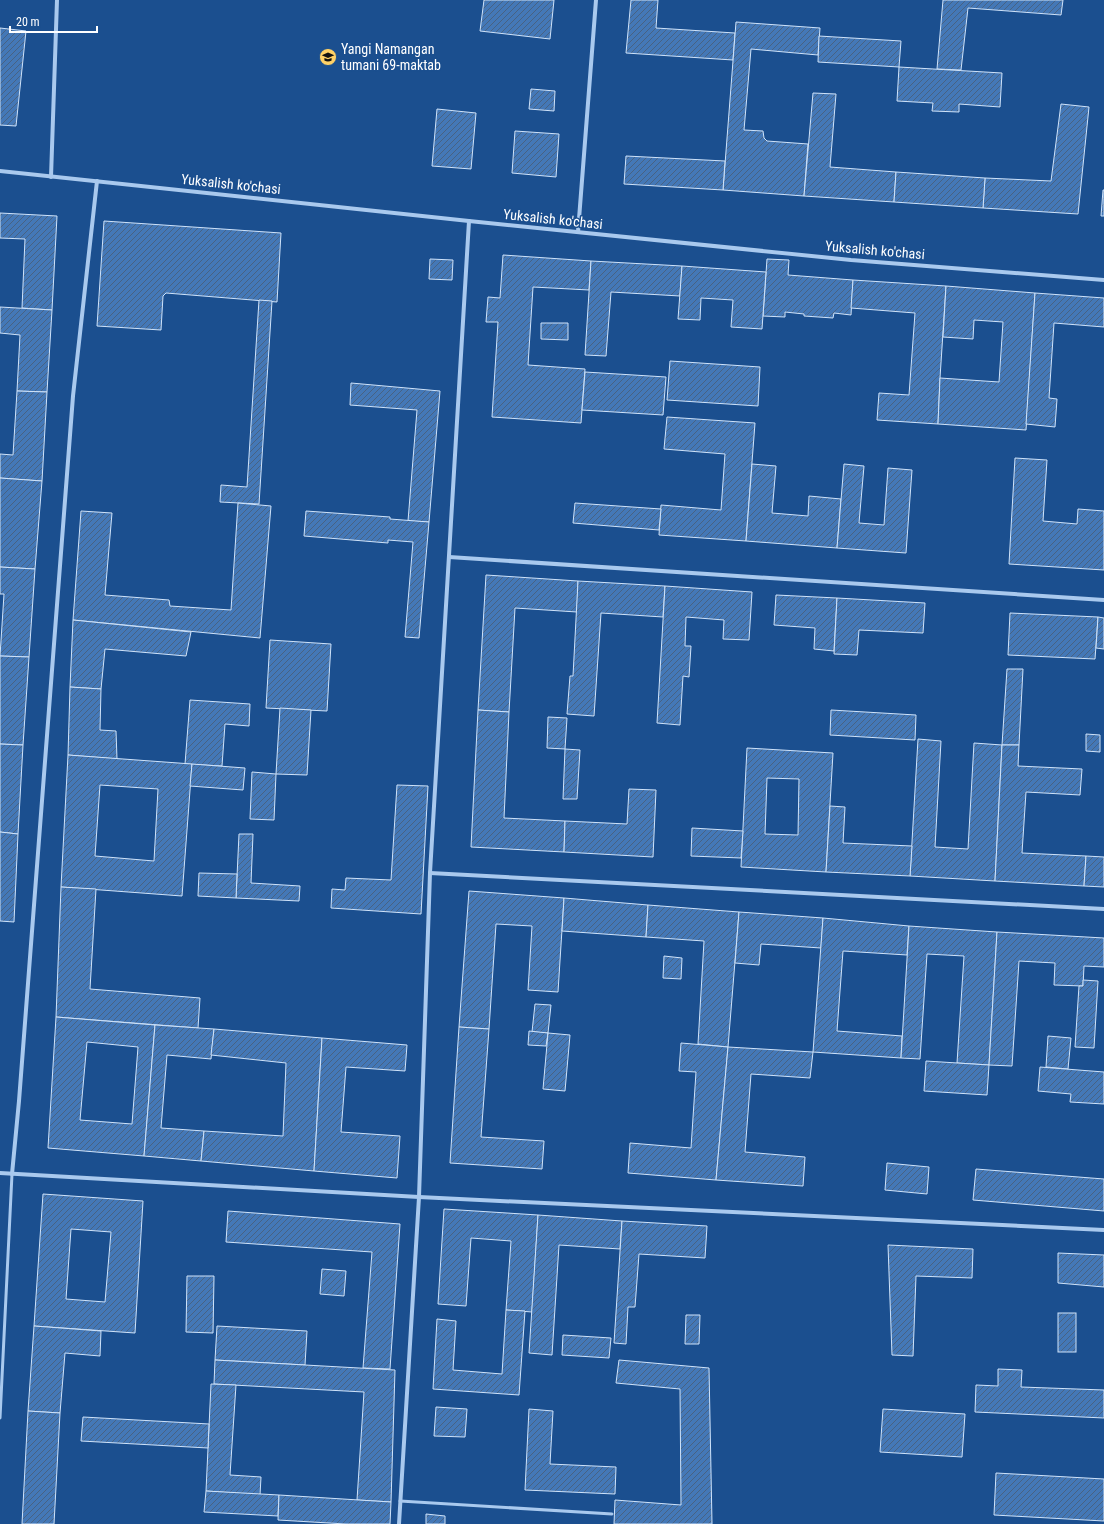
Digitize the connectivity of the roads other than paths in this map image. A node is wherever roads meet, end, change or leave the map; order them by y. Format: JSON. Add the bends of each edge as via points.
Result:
{"nodes":[{"id":1,"x":57,"y":0,"type":"edge"},
{"id":2,"x":596,"y":0,"type":"edge"},
{"id":3,"x":0,"y":171,"type":"edge"},
{"id":4,"x":51,"y":176,"type":"junction"},
{"id":5,"x":98,"y":181,"type":"junction"},
{"id":6,"x":469,"y":221,"type":"junction"},
{"id":7,"x":578,"y":232,"type":"junction"},
{"id":8,"x":1104,"y":280,"type":"edge"},
{"id":9,"x":449,"y":557,"type":"junction"},
{"id":10,"x":1104,"y":600,"type":"edge"},
{"id":11,"x":430,"y":873,"type":"junction"},
{"id":12,"x":1104,"y":909,"type":"edge"},
{"id":13,"x":0,"y":1173,"type":"edge"},
{"id":14,"x":12,"y":1174,"type":"junction"},
{"id":15,"x":419,"y":1197,"type":"junction"},
{"id":16,"x":1104,"y":1230,"type":"edge"},
{"id":17,"x":0,"y":1418,"type":"edge"},
{"id":18,"x":400,"y":1501,"type":"junction"},
{"id":19,"x":612,"y":1514,"type":"dead end"},
{"id":20,"x":398,"y":1524,"type":"edge"}],
"edges":[{"from":1,"to":4,"type":"street"},
{"from":2,"to":7,"type":"street"},
{"from":3,"to":4,"type":"street","name":"Yuksalish ko'chasi"},
{"from":4,"to":5,"type":"street","name":"Yuksalish ko'chasi"},
{"from":5,"to":6,"type":"street","name":"Yuksalish ko'chasi"},
{"from":5,"to":14,"type":"street","via":[[73,396]]},
{"from":6,"to":7,"type":"street","name":"Yuksalish ko'chasi"},
{"from":6,"to":9,"type":"street"},
{"from":7,"to":8,"type":"street","name":"Yuksalish ko'chasi","via":[[851,260]]},
{"from":9,"to":10,"type":"street"},
{"from":9,"to":11,"type":"street"},
{"from":11,"to":12,"type":"street"},
{"from":11,"to":15,"type":"street"},
{"from":13,"to":14,"type":"street"},
{"from":14,"to":15,"type":"street"},
{"from":14,"to":17,"type":"lane"},
{"from":15,"to":16,"type":"street"},
{"from":15,"to":18,"type":"street"},
{"from":18,"to":19,"type":"lane"},
{"from":18,"to":20,"type":"street"}]}
